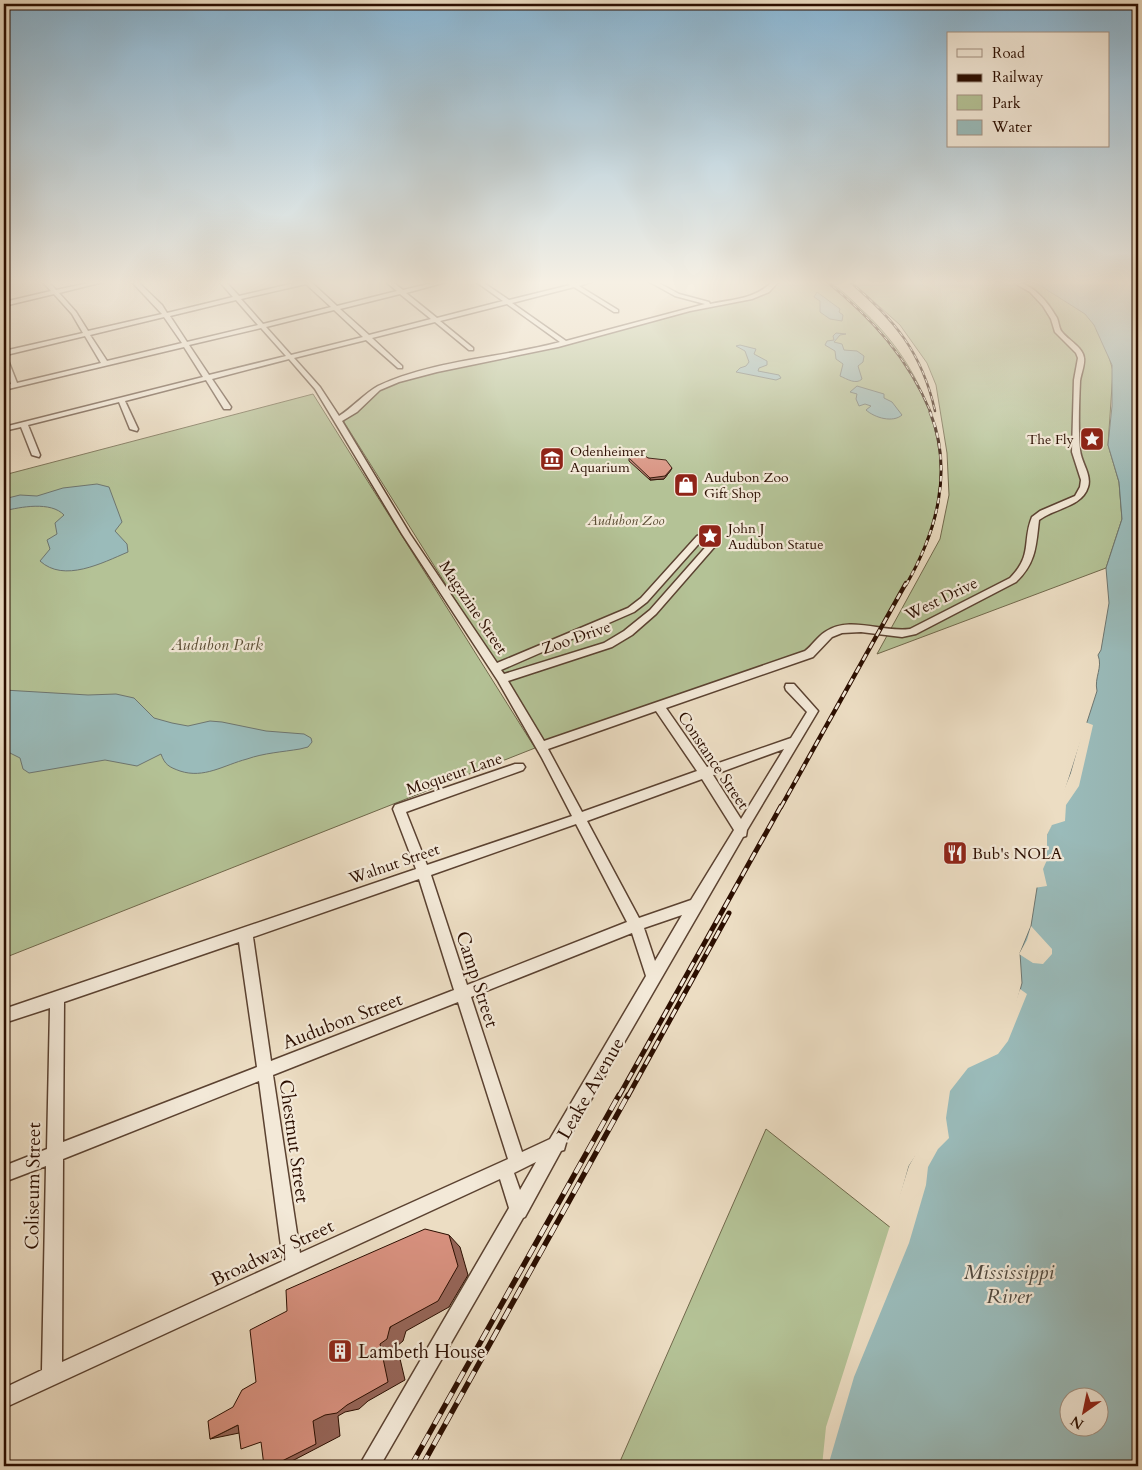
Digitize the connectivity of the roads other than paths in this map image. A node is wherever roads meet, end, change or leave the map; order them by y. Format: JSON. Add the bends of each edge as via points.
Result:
{"nodes":[{"id":1,"x":26,"y":350,"type":"edge"},
{"id":2,"x":97,"y":350,"type":"edge"},
{"id":3,"x":164,"y":350,"type":"edge"},
{"id":4,"x":191,"y":350,"type":"edge"},
{"id":5,"x":284,"y":350,"type":"edge"},
{"id":6,"x":318,"y":350,"type":"edge"},
{"id":7,"x":380,"y":350,"type":"edge"},
{"id":8,"x":536,"y":350,"type":"edge"},
{"id":9,"x":1076,"y":350,"type":"edge"},
{"id":10,"x":4,"y":355,"type":"edge"},
{"id":11,"x":290,"y":357,"type":"junction"},
{"id":12,"x":105,"y":364,"type":"junction"},
{"id":13,"x":400,"y":368,"type":"dead end"},
{"id":14,"x":209,"y":377,"type":"junction"},
{"id":15,"x":15,"y":386,"type":"junction"},
{"id":16,"x":4,"y":388,"type":"edge"},
{"id":17,"x":121,"y":399,"type":"junction"},
{"id":18,"x":227,"y":407,"type":"dead end"},
{"id":19,"x":338,"y":420,"type":"junction"},
{"id":20,"x":24,"y":424,"type":"junction"},
{"id":21,"x":4,"y":429,"type":"edge"},
{"id":22,"x":134,"y":429,"type":"dead end"},
{"id":23,"x":36,"y":455,"type":"dead end"},
{"id":24,"x":700,"y":538,"type":"dead end"},
{"id":25,"x":713,"y":544,"type":"dead end"},
{"id":26,"x":495,"y":668,"type":"junction"},
{"id":27,"x":502,"y":679,"type":"junction"},
{"id":28,"x":790,"y":686,"type":"dead end"},
{"id":29,"x":659,"y":707,"type":"junction"},
{"id":30,"x":794,"y":741,"type":"junction"},
{"id":31,"x":541,"y":746,"type":"junction"},
{"id":32,"x":519,"y":767,"type":"dead end"},
{"id":33,"x":705,"y":773,"type":"junction"},
{"id":34,"x":399,"y":809,"type":"joint"},
{"id":35,"x":580,"y":818,"type":"junction"},
{"id":36,"x":742,"y":832,"type":"junction"},
{"id":37,"x":423,"y":871,"type":"junction"},
{"id":38,"x":696,"y":904,"type":"junction"},
{"id":39,"x":636,"y":925,"type":"junction"},
{"id":40,"x":246,"y":932,"type":"junction"},
{"id":41,"x":654,"y":978,"type":"junction"},
{"id":42,"x":462,"y":995,"type":"junction"},
{"id":43,"x":57,"y":997,"type":"junction"},
{"id":44,"x":4,"y":1016,"type":"edge"},
{"id":45,"x":266,"y":1071,"type":"junction"},
{"id":46,"x":558,"y":1144,"type":"junction"},
{"id":47,"x":54,"y":1154,"type":"junction"},
{"id":48,"x":510,"y":1165,"type":"junction"},
{"id":49,"x":4,"y":1174,"type":"edge"},
{"id":50,"x":519,"y":1212,"type":"junction"},
{"id":51,"x":293,"y":1266,"type":"junction"},
{"id":52,"x":52,"y":1376,"type":"junction"},
{"id":53,"x":4,"y":1398,"type":"edge"},
{"id":54,"x":369,"y":1466,"type":"edge"}],
"edges":[{"from":1,"to":10,"type":"street"},
{"from":2,"to":12,"type":"street"},
{"from":3,"to":12,"type":"street"},
{"from":4,"to":14,"type":"street"},
{"from":5,"to":11,"type":"street","name":"Magazine Street"},
{"from":6,"to":11,"type":"street"},
{"from":7,"to":13,"type":"street"},
{"from":8,"to":19,"type":"street","via":[[397,381],[378,389]]},
{"from":9,"to":29,"type":"street","name":"West Drive","via":[[1081,358],[1077,380],[1076,452],[1084,480],[1082,493],[1069,503],[1038,516],[1033,525],[1031,553],[1013,580],[912,632],[833,632],[809,654]]},
{"from":10,"to":15,"type":"street"},
{"from":11,"to":14,"type":"street"},
{"from":11,"to":19,"type":"street","name":"Magazine Street","via":[[318,388]]},
{"from":12,"to":15,"type":"street"},
{"from":14,"to":17,"type":"street"},
{"from":14,"to":18,"type":"street"},
{"from":15,"to":16,"type":"street"},
{"from":17,"to":20,"type":"street"},
{"from":17,"to":22,"type":"street"},
{"from":19,"to":26,"type":"street","name":"Magazine Street","via":[[406,534]]},
{"from":20,"to":21,"type":"street"},
{"from":20,"to":23,"type":"street"},
{"from":24,"to":26,"type":"street","name":"Zoo Drive","via":[[631,610]]},
{"from":25,"to":27,"type":"street","name":"Zoo Drive","via":[[653,612],[628,633],[608,645]]},
{"from":26,"to":27,"type":"street","name":"Magazine Street"},
{"from":27,"to":31,"type":"street","name":"Magazine Street"},
{"from":28,"to":30,"type":"street","name":"Leake Avenue","via":[[813,711]]},
{"from":29,"to":31,"type":"street","name":"West Drive"},
{"from":29,"to":33,"type":"street","name":"Constance Street"},
{"from":30,"to":33,"type":"street","name":"Walnut Street"},
{"from":30,"to":36,"type":"street","name":"Leake Avenue"},
{"from":31,"to":35,"type":"street","name":"Magazine Street"},
{"from":32,"to":34,"type":"street","name":"Moqueur Lane"},
{"from":33,"to":35,"type":"street","name":"Walnut Street"},
{"from":33,"to":36,"type":"street","name":"Constance Street"},
{"from":34,"to":37,"type":"street","name":"Camp Street"},
{"from":35,"to":37,"type":"street","name":"Walnut Street"},
{"from":35,"to":39,"type":"street","name":"Magazine Street"},
{"from":36,"to":38,"type":"street","name":"Leake Avenue"},
{"from":37,"to":40,"type":"street","name":"Walnut Street"},
{"from":37,"to":42,"type":"street","name":"Camp Street"},
{"from":38,"to":39,"type":"street","name":"Audubon Street"},
{"from":38,"to":41,"type":"street","name":"Leake Avenue"},
{"from":39,"to":41,"type":"street","name":"Magazine Street"},
{"from":39,"to":42,"type":"street","name":"Audubon Street"},
{"from":40,"to":43,"type":"street","name":"Walnut Street"},
{"from":40,"to":45,"type":"street","name":"Chestnut Street"},
{"from":41,"to":46,"type":"street","name":"Leake Avenue"},
{"from":42,"to":45,"type":"street","name":"Audubon Street"},
{"from":42,"to":48,"type":"street","name":"Camp Street"},
{"from":43,"to":44,"type":"street","name":"Walnut Street"},
{"from":43,"to":47,"type":"street","name":"Coliseum Street"},
{"from":45,"to":47,"type":"street","name":"Audubon Street"},
{"from":45,"to":51,"type":"street","name":"Chestnut Street"},
{"from":46,"to":48,"type":"street","name":"Broadway Street"},
{"from":46,"to":50,"type":"street","name":"Leake Avenue"},
{"from":47,"to":49,"type":"street","name":"Audubon Street"},
{"from":47,"to":52,"type":"street","name":"Coliseum Street"},
{"from":48,"to":50,"type":"street","name":"Camp Street"},
{"from":48,"to":51,"type":"street","name":"Broadway Street"},
{"from":50,"to":54,"type":"street","name":"Leake Avenue"},
{"from":51,"to":52,"type":"street","name":"Broadway Street"},
{"from":52,"to":53,"type":"street","name":"Broadway Street"}]}
